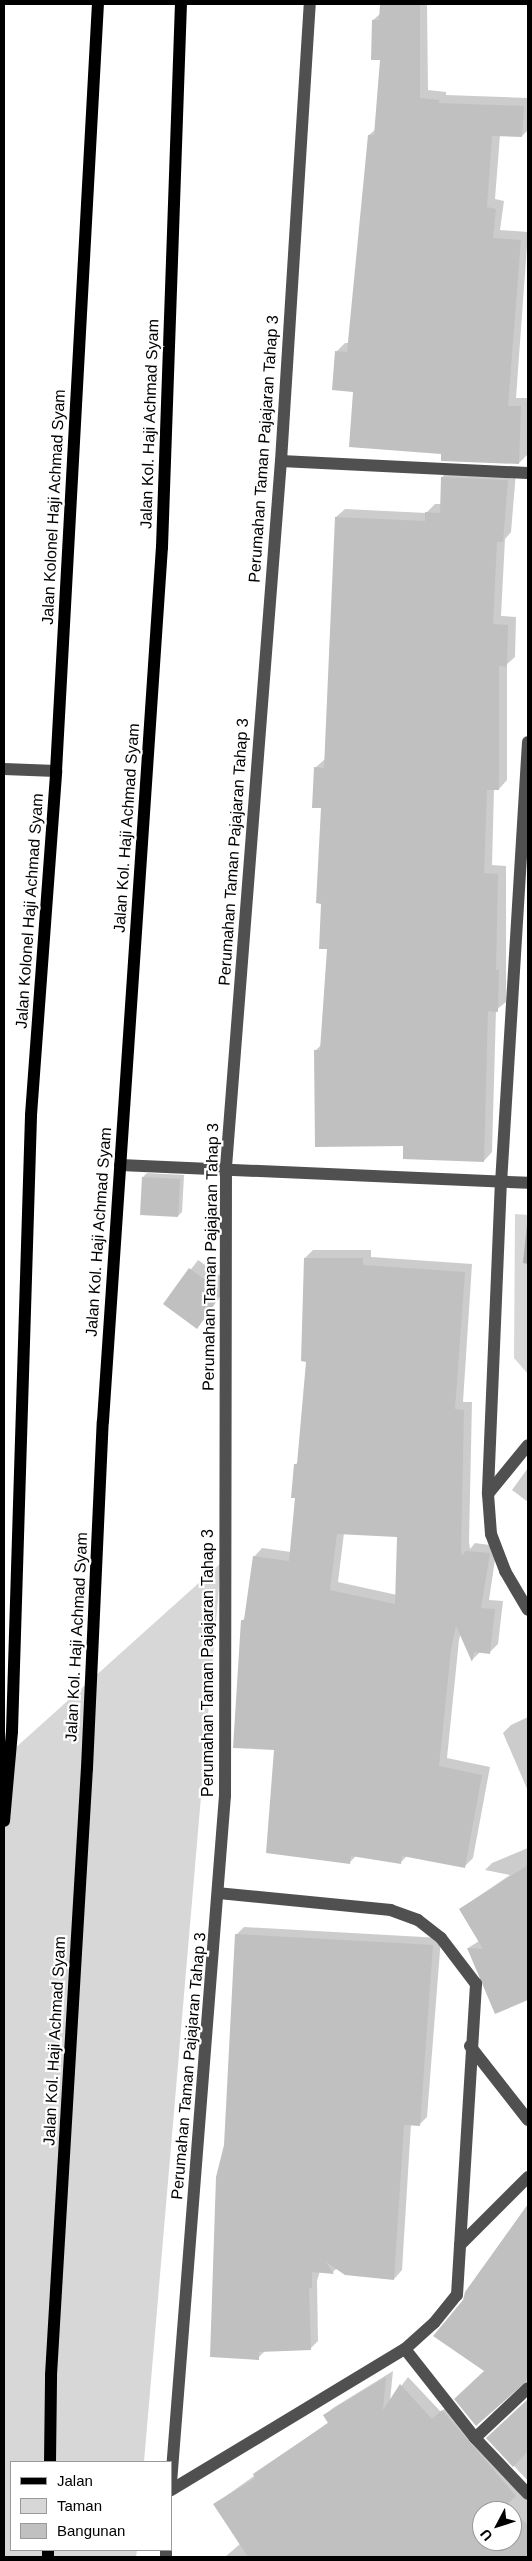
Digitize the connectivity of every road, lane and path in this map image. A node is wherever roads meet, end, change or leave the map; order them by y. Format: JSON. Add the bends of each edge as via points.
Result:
{"nodes":[{"id":1,"x":98,"y":4,"type":"edge"},
{"id":2,"x":181,"y":4,"type":"edge"},
{"id":3,"x":310,"y":4,"type":"edge"},
{"id":4,"x":281,"y":461,"type":"junction"},
{"id":5,"x":528,"y":473,"type":"edge"},
{"id":6,"x":528,"y":742,"type":"edge"},
{"id":7,"x":4,"y":768,"type":"edge"},
{"id":8,"x":56,"y":771,"type":"junction"},
{"id":9,"x":522,"y":941,"type":"edge"},
{"id":10,"x":120,"y":1165,"type":"junction"},
{"id":11,"x":226,"y":1167,"type":"junction"},
{"id":12,"x":501,"y":1180,"type":"junction"},
{"id":13,"x":528,"y":1183,"type":"edge"},
{"id":14,"x":528,"y":1445,"type":"edge"},
{"id":15,"x":488,"y":1494,"type":"junction"},
{"id":16,"x":528,"y":1610,"type":"edge"},
{"id":17,"x":8,"y":1735,"type":"edge"},
{"id":18,"x":4,"y":1821,"type":"edge"},
{"id":19,"x":219,"y":1893,"type":"junction"},
{"id":20,"x":470,"y":2046,"type":"junction"},
{"id":21,"x":528,"y":2120,"type":"edge"},
{"id":22,"x":528,"y":2178,"type":"edge"},
{"id":23,"x":460,"y":2245,"type":"junction"},
{"id":24,"x":405,"y":2348,"type":"junction"},
{"id":25,"x":528,"y":2388,"type":"edge"},
{"id":26,"x":475,"y":2438,"type":"junction"},
{"id":27,"x":50,"y":2461,"type":"edge"},
{"id":28,"x":172,"y":2470,"type":"edge"},
{"id":29,"x":172,"y":2489,"type":"edge"},
{"id":30,"x":528,"y":2494,"type":"edge"}],
"edges":[{"from":1,"to":8,"type":"main road","name":"Jalan Kolonel Haji Achmad Syam"},
{"from":2,"to":10,"type":"main road","name":"Jalan Kol. Haji Achmad Syam","via":[[162,547]]},
{"from":3,"to":4,"type":"street","name":"Perumahan Taman Pajajaran Tahap 3"},
{"from":4,"to":5,"type":"street"},
{"from":4,"to":11,"type":"street","name":"Perumahan Taman Pajajaran Tahap 3"},
{"from":6,"to":9,"type":"street"},
{"from":7,"to":8,"type":"street"},
{"from":8,"to":17,"type":"main road","name":"Jalan Kolonel Haji Achmad Syam","via":[[31,1115]]},
{"from":9,"to":12,"type":"street"},
{"from":10,"to":11,"type":"street"},
{"from":10,"to":27,"type":"main road","name":"Jalan Kol. Haji Achmad Syam","via":[[51,2375]]},
{"from":11,"to":12,"type":"street"},
{"from":11,"to":19,"type":"street","name":"Perumahan Taman Pajajaran Tahap 3","via":[[225,1796]]},
{"from":12,"to":13,"type":"street"},
{"from":12,"to":15,"type":"street"},
{"from":14,"to":15,"type":"street"},
{"from":15,"to":16,"type":"street","via":[[492,1534],[505,1571]]},
{"from":17,"to":18,"type":"main road","name":"Jalan Kolonel Haji Achmad Syam"},
{"from":19,"to":20,"type":"street","via":[[391,1910],[418,1920],[441,1938],[476,1984]]},
{"from":19,"to":28,"type":"street","name":"Perumahan Taman Pajajaran Tahap 3"},
{"from":20,"to":21,"type":"street"},
{"from":20,"to":23,"type":"street"},
{"from":22,"to":23,"type":"street"},
{"from":23,"to":24,"type":"street","via":[[457,2294],[434,2323]]},
{"from":24,"to":26,"type":"street"},
{"from":24,"to":29,"type":"street"},
{"from":25,"to":26,"type":"street"},
{"from":26,"to":30,"type":"street"}]}
